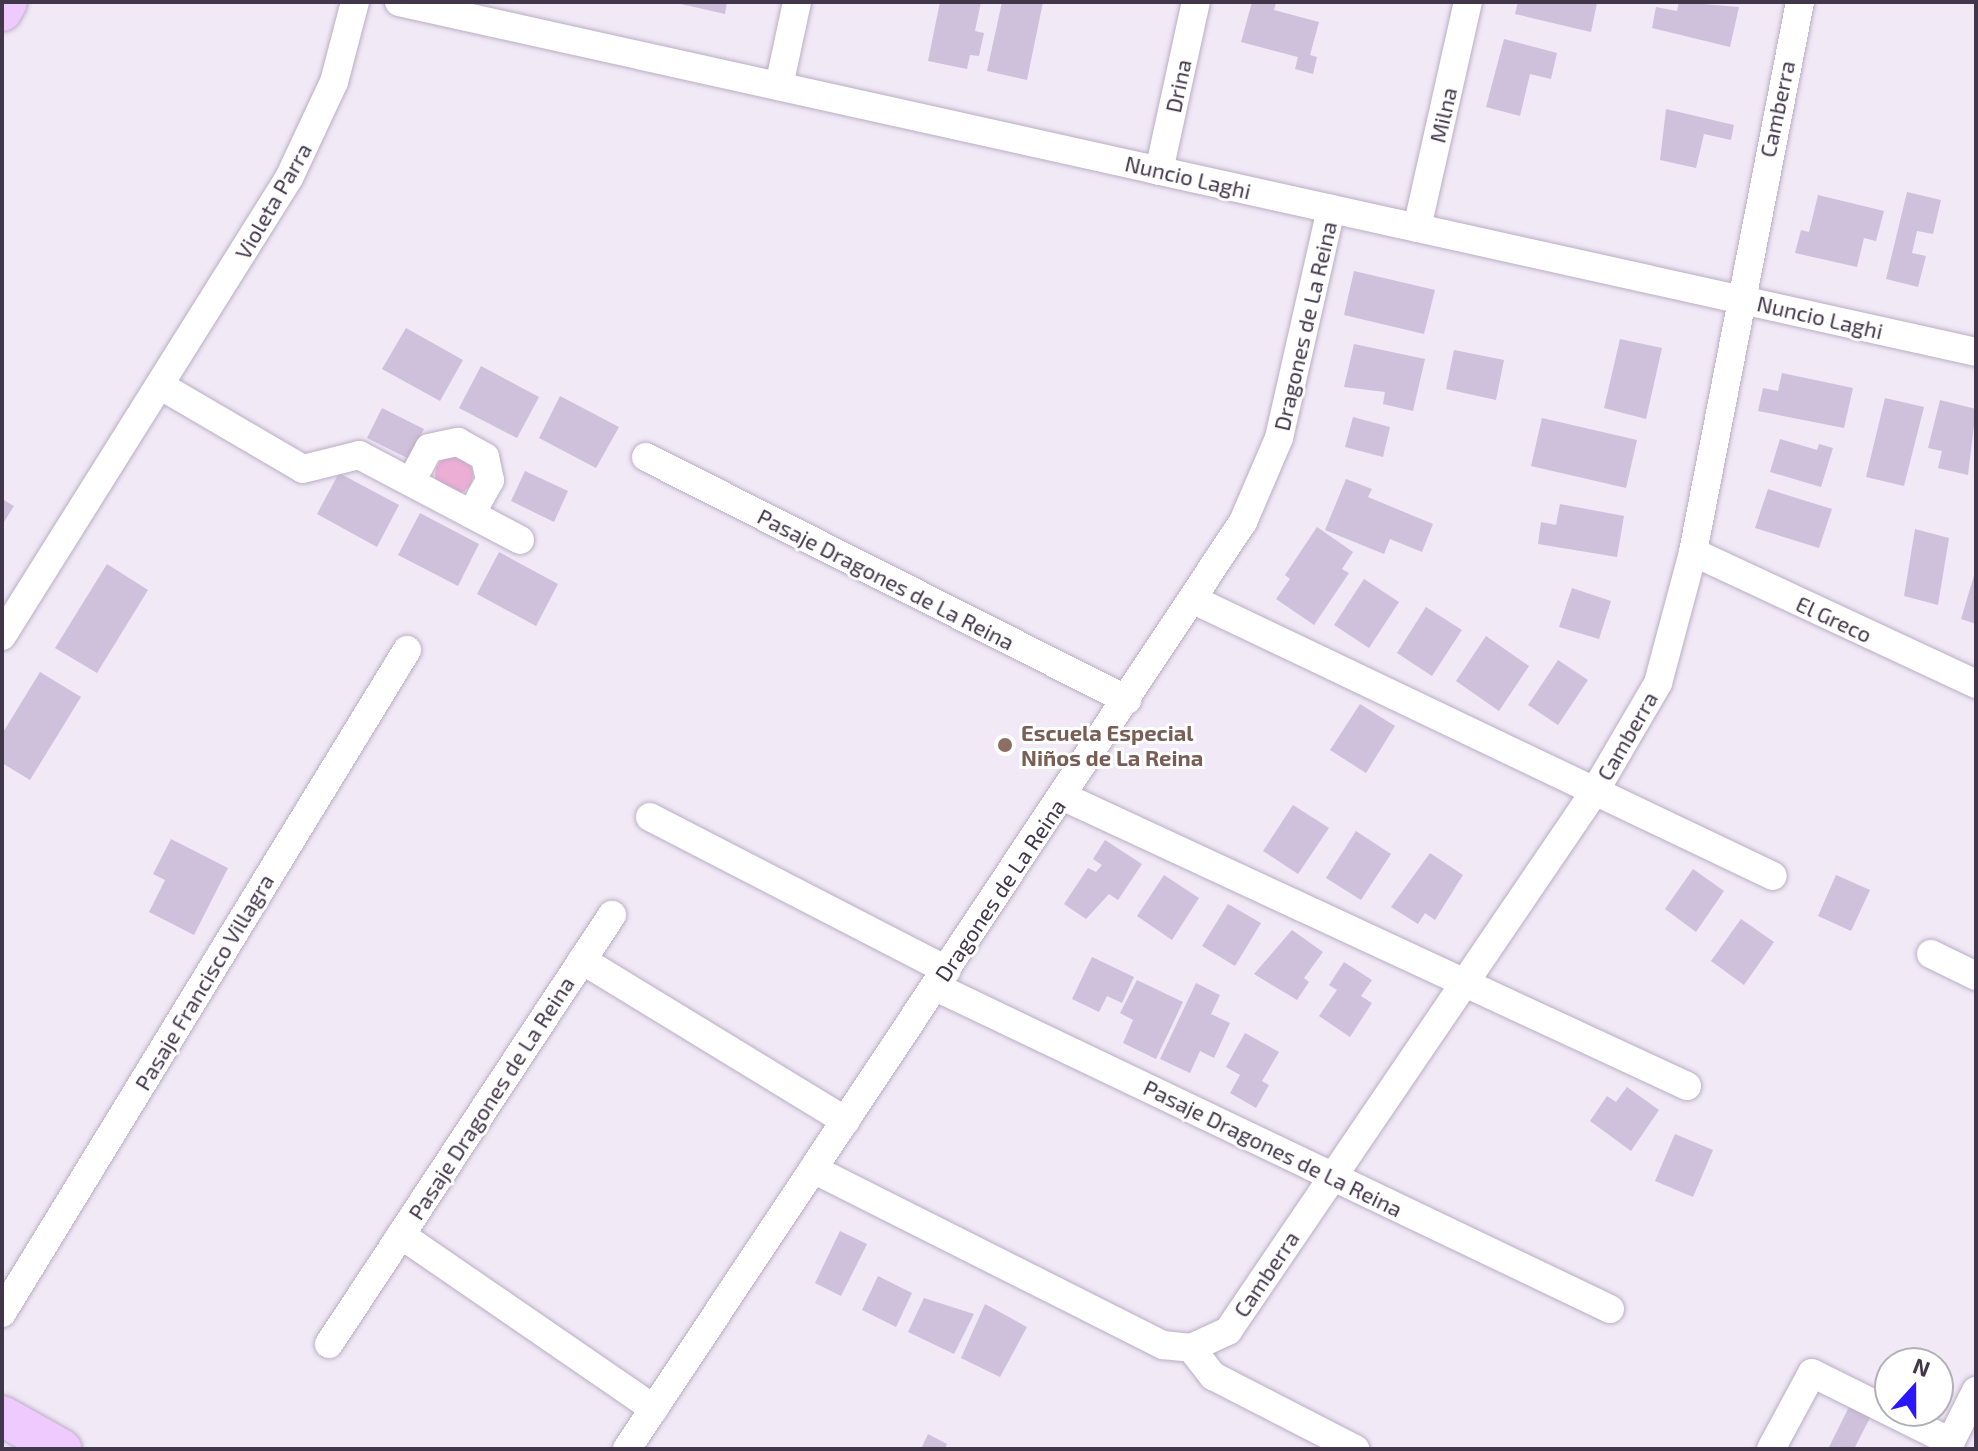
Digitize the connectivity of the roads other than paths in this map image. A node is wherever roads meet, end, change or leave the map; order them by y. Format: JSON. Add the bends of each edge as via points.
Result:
{"nodes":[{"id":1,"x":7,"y":2,"type":"edge"},
{"id":2,"x":355,"y":2,"type":"edge"},
{"id":3,"x":399,"y":2,"type":"edge"},
{"id":4,"x":797,"y":2,"type":"edge"},
{"id":5,"x":1196,"y":2,"type":"edge"},
{"id":6,"x":1468,"y":2,"type":"edge"},
{"id":7,"x":1800,"y":2,"type":"edge"},
{"id":8,"x":2,"y":11,"type":"edge"},
{"id":9,"x":779,"y":86,"type":"junction"},
{"id":10,"x":1159,"y":171,"type":"junction"},
{"id":11,"x":1331,"y":209,"type":"junction"},
{"id":12,"x":1417,"y":228,"type":"junction"},
{"id":13,"x":1738,"y":299,"type":"junction"},
{"id":14,"x":1976,"y":352,"type":"edge"},
{"id":15,"x":161,"y":386,"type":"junction"},
{"id":16,"x":646,"y":457,"type":"dead end"},
{"id":17,"x":411,"y":482,"type":"junction"},
{"id":18,"x":471,"y":514,"type":"junction"},
{"id":19,"x":520,"y":540,"type":"dead end"},
{"id":20,"x":1693,"y":552,"type":"junction"},
{"id":21,"x":1194,"y":600,"type":"junction"},
{"id":22,"x":2,"y":636,"type":"edge"},
{"id":23,"x":407,"y":650,"type":"dead end"},
{"id":24,"x":1976,"y":684,"type":"edge"},
{"id":25,"x":1127,"y":700,"type":"junction"},
{"id":26,"x":1595,"y":791,"type":"junction"},
{"id":27,"x":1062,"y":796,"type":"junction"},
{"id":28,"x":650,"y":817,"type":"dead end"},
{"id":29,"x":1773,"y":876,"type":"dead end"},
{"id":30,"x":612,"y":915,"type":"dead end"},
{"id":31,"x":1931,"y":954,"type":"dead end"},
{"id":32,"x":582,"y":960,"type":"junction"},
{"id":33,"x":1976,"y":976,"type":"edge"},
{"id":34,"x":941,"y":978,"type":"junction"},
{"id":35,"x":1464,"y":983,"type":"junction"},
{"id":36,"x":1687,"y":1086,"type":"dead end"},
{"id":37,"x":846,"y":1121,"type":"junction"},
{"id":38,"x":813,"y":1169,"type":"junction"},
{"id":39,"x":1332,"y":1177,"type":"junction"},
{"id":40,"x":401,"y":1235,"type":"junction"},
{"id":41,"x":1610,"y":1309,"type":"dead end"},
{"id":42,"x":2,"y":1313,"type":"edge"},
{"id":43,"x":329,"y":1344,"type":"dead end"},
{"id":44,"x":1191,"y":1348,"type":"junction"},
{"id":45,"x":1976,"y":1391,"type":"edge"},
{"id":46,"x":654,"y":1409,"type":"junction"},
{"id":47,"x":2,"y":1416,"type":"edge"},
{"id":48,"x":1949,"y":1445,"type":"edge"},
{"id":49,"x":61,"y":1449,"type":"edge"},
{"id":50,"x":627,"y":1449,"type":"edge"},
{"id":51,"x":1355,"y":1449,"type":"edge"},
{"id":52,"x":1771,"y":1449,"type":"edge"}],
"edges":[{"from":1,"to":8,"type":"street"},
{"from":2,"to":15,"type":"street","name":"Violeta Parra","via":[[334,82],[306,148]]},
{"from":3,"to":9,"type":"street","name":"Nuncio Laghi"},
{"from":4,"to":9,"type":"street"},
{"from":5,"to":10,"type":"street","name":"Drina"},
{"from":6,"to":12,"type":"street","name":"Milna"},
{"from":7,"to":13,"type":"street","name":"Camberra"},
{"from":9,"to":10,"type":"street","name":"Nuncio Laghi"},
{"from":10,"to":11,"type":"street","name":"Nuncio Laghi"},
{"from":11,"to":12,"type":"street","name":"Nuncio Laghi"},
{"from":11,"to":21,"type":"street","name":"Dragones de La Reina","via":[[1279,438],[1243,522]]},
{"from":12,"to":13,"type":"street","name":"Nuncio Laghi"},
{"from":13,"to":14,"type":"street","name":"Nuncio Laghi"},
{"from":13,"to":20,"type":"street","name":"Camberra"},
{"from":15,"to":17,"type":"street","via":[[303,469],[359,455]]},
{"from":15,"to":22,"type":"street","name":"Violeta Parra"},
{"from":16,"to":25,"type":"street","name":"Pasaje Dragones de La Reina"},
{"from":17,"to":18,"type":"street"},
{"from":17,"to":18,"type":"street","via":[[429,448],[458,442],[485,457],[490,480]]},
{"from":18,"to":19,"type":"street"},
{"from":20,"to":24,"type":"street","name":"El Greco"},
{"from":20,"to":26,"type":"street","name":"Camberra","via":[[1658,683]]},
{"from":21,"to":25,"type":"street","name":"Dragones de La Reina"},
{"from":21,"to":26,"type":"street"},
{"from":23,"to":42,"type":"street","name":"Pasaje Francisco Villagra"},
{"from":25,"to":27,"type":"street","name":"Dragones de La Reina"},
{"from":26,"to":29,"type":"street"},
{"from":26,"to":35,"type":"street","name":"Camberra"},
{"from":27,"to":34,"type":"street","name":"Dragones de La Reina"},
{"from":27,"to":35,"type":"street"},
{"from":28,"to":34,"type":"street","name":"Pasaje Dragones de La Reina"},
{"from":30,"to":32,"type":"street","name":"Pasaje Dragones de La Reina"},
{"from":31,"to":33,"type":"street"},
{"from":32,"to":37,"type":"street","name":"Pasaje Dragones de La Reina"},
{"from":32,"to":40,"type":"street","name":"Pasaje Dragones de La Reina"},
{"from":34,"to":37,"type":"street","name":"Dragones de La Reina"},
{"from":34,"to":39,"type":"street","name":"Pasaje Dragones de La Reina"},
{"from":35,"to":36,"type":"street"},
{"from":35,"to":39,"type":"street","name":"Camberra"},
{"from":37,"to":38,"type":"street","name":"Dragones de La Reina"},
{"from":38,"to":44,"type":"street","via":[[1150,1339]]},
{"from":38,"to":46,"type":"street","name":"Dragones de La Reina"},
{"from":39,"to":41,"type":"street","name":"Pasaje Dragones de La Reina"},
{"from":39,"to":44,"type":"street","name":"Camberra","via":[[1228,1331]]},
{"from":40,"to":43,"type":"street","name":"Pasaje Dragones de La Reina"},
{"from":40,"to":46,"type":"street","name":"Pasaje Dragones de La Reina"},
{"from":44,"to":51,"type":"street","via":[[1213,1376]]},
{"from":45,"to":48,"type":"street"},
{"from":46,"to":50,"type":"street","name":"Dragones de La Reina"},
{"from":47,"to":49,"type":"street"},
{"from":48,"to":52,"type":"street","via":[[1812,1373]]}]}
